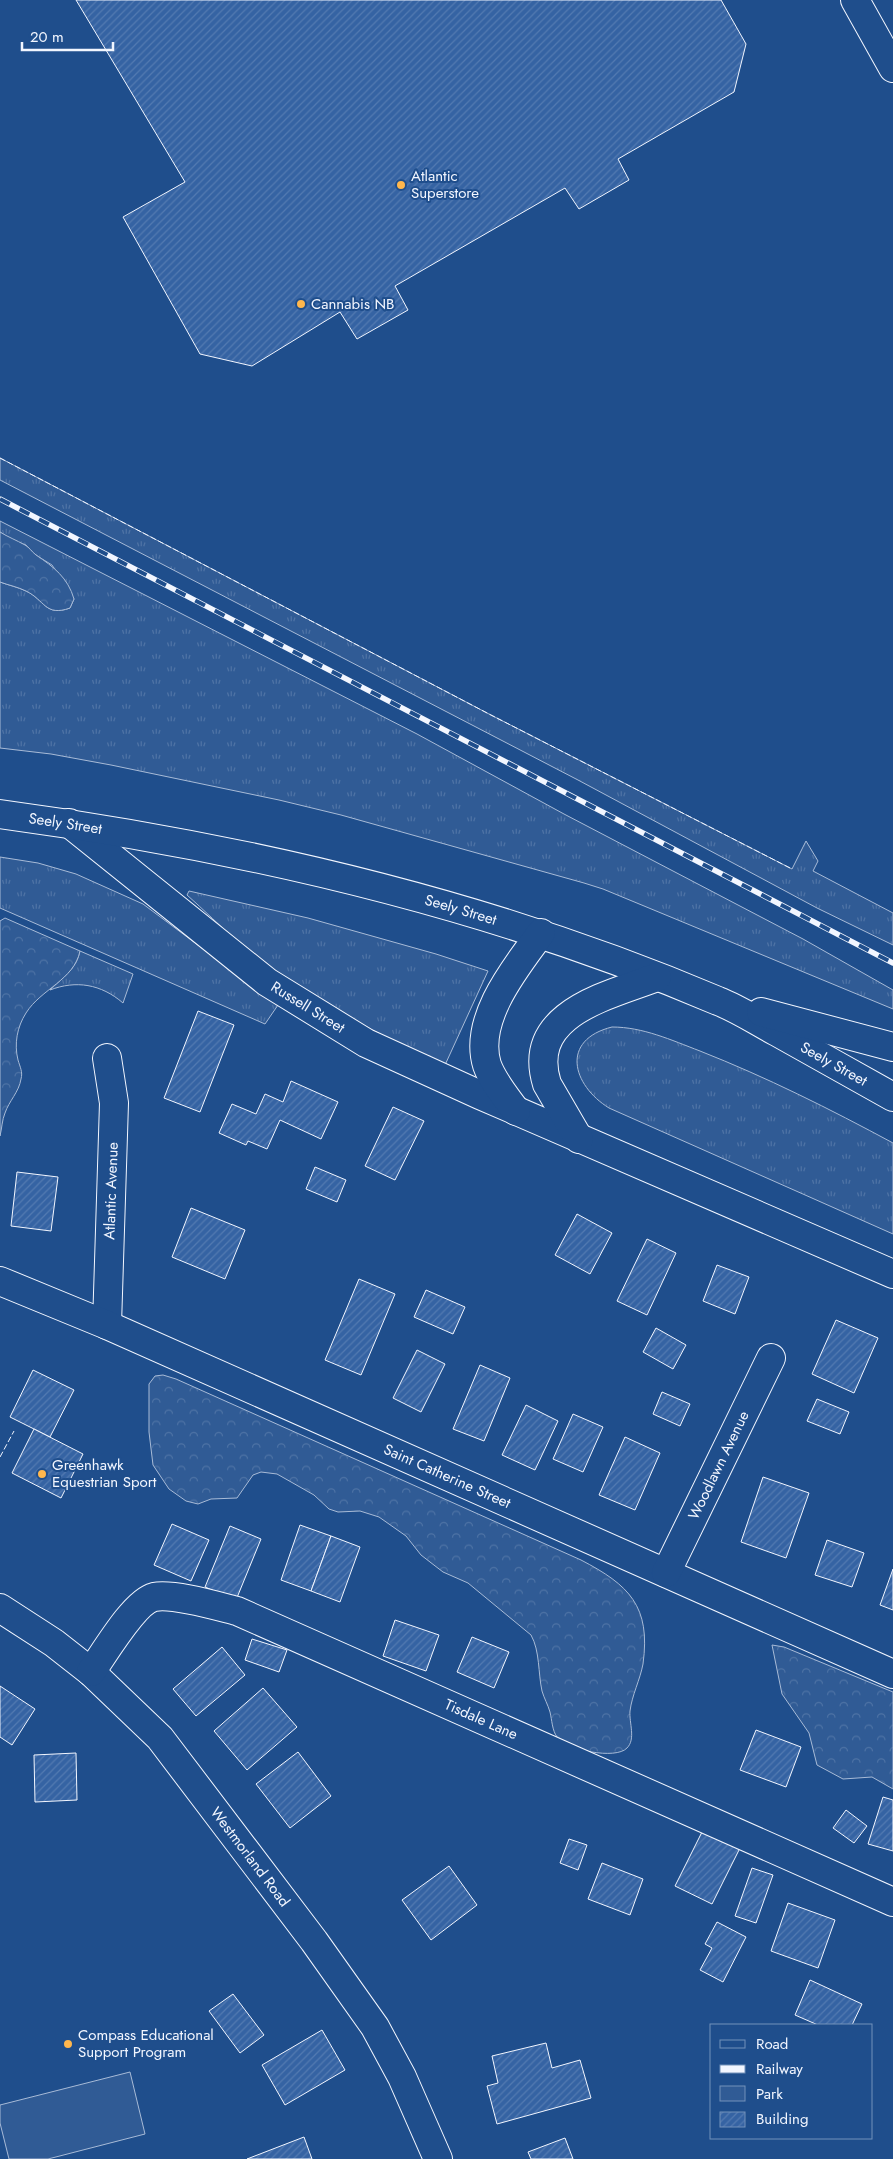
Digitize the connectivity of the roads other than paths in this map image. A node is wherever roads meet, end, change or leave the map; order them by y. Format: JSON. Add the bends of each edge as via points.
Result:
{"nodes":[{"id":1,"x":854,"y":0,"type":"edge"},
{"id":2,"x":893,"y":68,"type":"edge"},
{"id":3,"x":0,"y":814,"type":"edge"},
{"id":4,"x":69,"y":823,"type":"junction"},
{"id":5,"x":541,"y":933,"type":"junction"},
{"id":6,"x":657,"y":976,"type":"junction"},
{"id":7,"x":721,"y":1002,"type":"junction"},
{"id":8,"x":893,"y":1047,"type":"edge"},
{"id":9,"x":107,"y":1058,"type":"dead end"},
{"id":10,"x":893,"y":1096,"type":"edge"},
{"id":11,"x":516,"y":1111,"type":"junction"},
{"id":12,"x":579,"y":1138,"type":"junction"},
{"id":13,"x":893,"y":1274,"type":"edge"},
{"id":14,"x":0,"y":1281,"type":"edge"},
{"id":15,"x":107,"y":1324,"type":"junction"},
{"id":16,"x":771,"y":1358,"type":"dead end"},
{"id":17,"x":666,"y":1573,"type":"junction"},
{"id":18,"x":0,"y":1608,"type":"edge"},
{"id":19,"x":91,"y":1672,"type":"junction"},
{"id":20,"x":893,"y":1674,"type":"edge"},
{"id":21,"x":893,"y":1902,"type":"edge"},
{"id":22,"x":438,"y":2159,"type":"edge"}],
"edges":[{"from":1,"to":2,"type":"street"},
{"from":3,"to":4,"type":"street","name":"Seely Street"},
{"from":4,"to":5,"type":"street","name":"Seely Street","via":[[350,879]]},
{"from":4,"to":11,"type":"street","name":"Russell Street","via":[[267,982],[316,1014],[366,1043]]},
{"from":5,"to":6,"type":"street","name":"Seely Street"},
{"from":5,"to":11,"type":"street","via":[[502,989],[486,1038],[485,1052],[493,1078]]},
{"from":6,"to":7,"type":"street","name":"Seely Street"},
{"from":6,"to":12,"type":"street","via":[[570,1013],[551,1034],[544,1060],[544,1075]]},
{"from":7,"to":8,"type":"street"},
{"from":7,"to":10,"type":"street","name":"Seely Street"},
{"from":9,"to":15,"type":"street","name":"Atlantic Avenue","via":[[114,1103]]},
{"from":11,"to":12,"type":"street","name":"Russell Street"},
{"from":12,"to":13,"type":"street","name":"Russell Street"},
{"from":14,"to":15,"type":"street","name":"Saint Catherine Street"},
{"from":15,"to":17,"type":"street","name":"Saint Catherine Street"},
{"from":16,"to":17,"type":"street","name":"Woodlawn Avenue"},
{"from":17,"to":20,"type":"street","name":"Saint Catherine Street"},
{"from":18,"to":19,"type":"street","name":"Westmorland Road"},
{"from":19,"to":21,"type":"street","name":"Tisdale Lane","via":[[136,1608],[149,1599],[177,1598],[237,1611]]},
{"from":19,"to":22,"type":"street","name":"Westmorland Road","via":[[160,1738],[314,1941],[375,2027],[402,2077]]}]}
